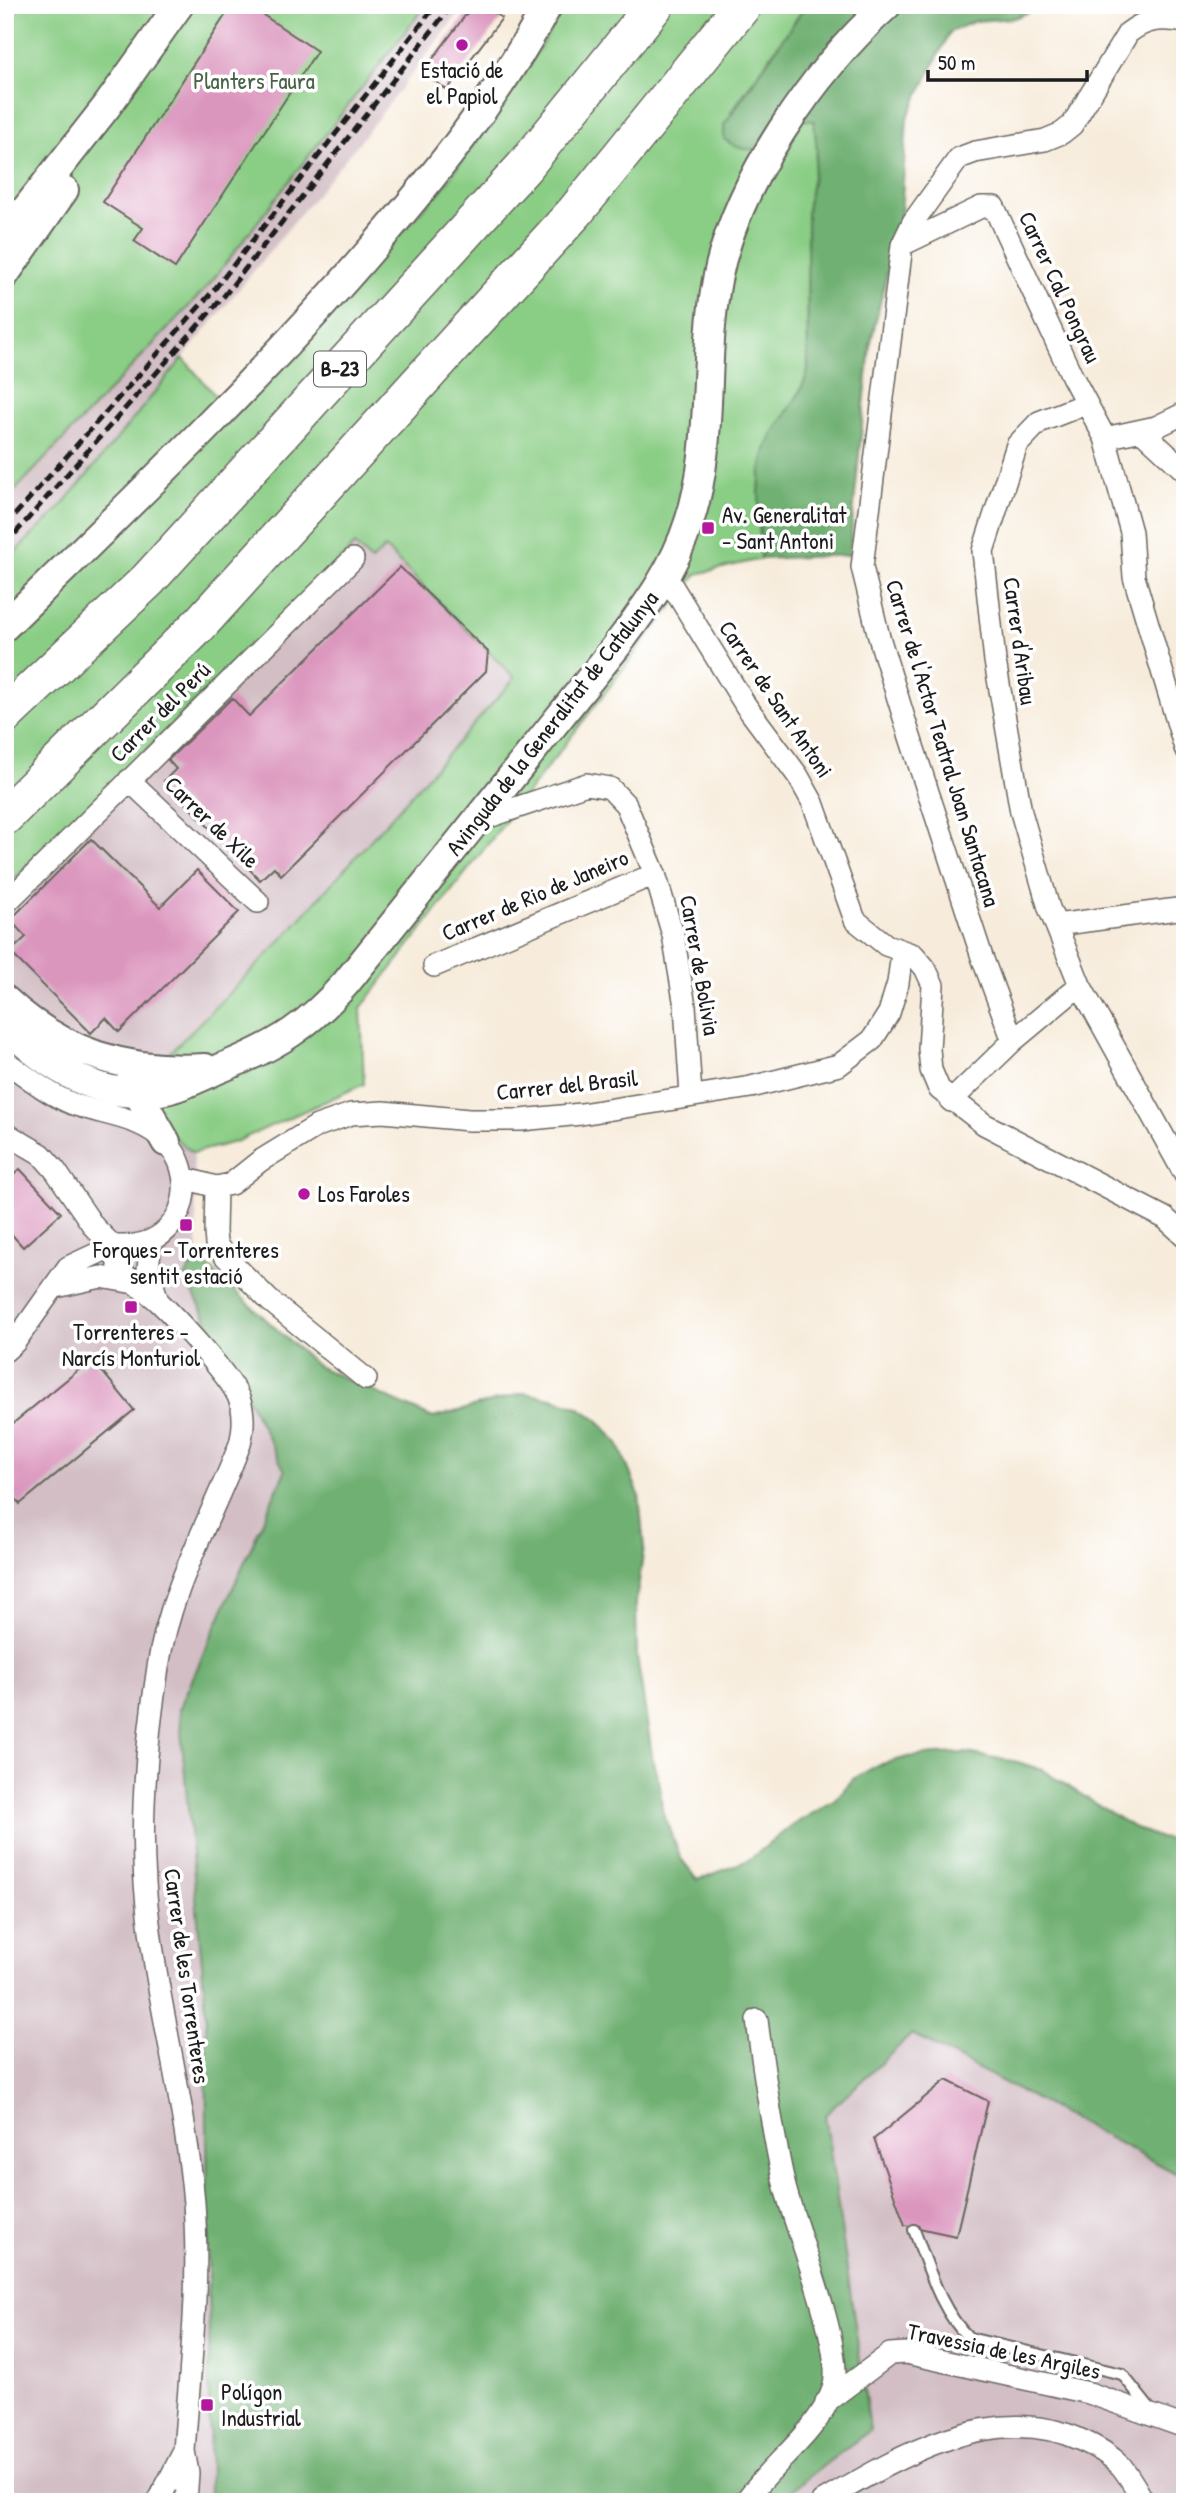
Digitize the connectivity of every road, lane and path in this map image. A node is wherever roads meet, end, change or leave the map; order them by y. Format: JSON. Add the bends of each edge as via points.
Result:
{"nodes":[{"id":1,"x":179,"y":5,"type":"edge"},
{"id":2,"x":548,"y":5,"type":"edge"},
{"id":3,"x":655,"y":5,"type":"edge"},
{"id":4,"x":743,"y":5,"type":"edge"},
{"id":5,"x":887,"y":5,"type":"edge"},
{"id":6,"x":1185,"y":22,"type":"edge"},
{"id":7,"x":147,"y":52,"type":"junction"},
{"id":8,"x":5,"y":236,"type":"edge"},
{"id":9,"x":902,"y":245,"type":"junction"},
{"id":10,"x":5,"y":274,"type":"edge"},
{"id":11,"x":1085,"y":404,"type":"junction"},
{"id":12,"x":1185,"y":413,"type":"edge"},
{"id":13,"x":1143,"y":432,"type":"junction"},
{"id":14,"x":1105,"y":438,"type":"junction"},
{"id":15,"x":1185,"y":471,"type":"edge"},
{"id":16,"x":354,"y":559,"type":"dead end"},
{"id":17,"x":666,"y":576,"type":"junction"},
{"id":18,"x":5,"y":626,"type":"edge"},
{"id":19,"x":5,"y":716,"type":"edge"},
{"id":20,"x":1185,"y":748,"type":"edge"},
{"id":21,"x":130,"y":780,"type":"junction"},
{"id":22,"x":5,"y":816,"type":"edge"},
{"id":23,"x":474,"y":822,"type":"junction"},
{"id":24,"x":655,"y":874,"type":"junction"},
{"id":25,"x":258,"y":902,"type":"dead end"},
{"id":26,"x":5,"y":904,"type":"edge"},
{"id":27,"x":1185,"y":908,"type":"edge"},
{"id":28,"x":1056,"y":925,"type":"junction"},
{"id":29,"x":902,"y":953,"type":"junction"},
{"id":30,"x":434,"y":966,"type":"dead end"},
{"id":31,"x":1080,"y":985,"type":"junction"},
{"id":32,"x":5,"y":1000,"type":"edge"},
{"id":33,"x":5,"y":1013,"type":"edge"},
{"id":34,"x":5,"y":1026,"type":"edge"},
{"id":35,"x":1013,"y":1041,"type":"junction"},
{"id":36,"x":63,"y":1044,"type":"junction"},
{"id":37,"x":5,"y":1061,"type":"edge"},
{"id":38,"x":116,"y":1063,"type":"junction"},
{"id":39,"x":226,"y":1066,"type":"junction"},
{"id":40,"x":179,"y":1086,"type":"junction"},
{"id":41,"x":138,"y":1092,"type":"junction"},
{"id":42,"x":691,"y":1095,"type":"junction"},
{"id":43,"x":951,"y":1101,"type":"junction"},
{"id":44,"x":5,"y":1133,"type":"edge"},
{"id":45,"x":166,"y":1142,"type":"junction"},
{"id":46,"x":1185,"y":1175,"type":"edge"},
{"id":47,"x":184,"y":1178,"type":"junction"},
{"id":48,"x":216,"y":1187,"type":"junction"},
{"id":49,"x":1185,"y":1236,"type":"edge"},
{"id":50,"x":151,"y":1241,"type":"junction"},
{"id":51,"x":113,"y":1245,"type":"junction"},
{"id":52,"x":129,"y":1282,"type":"junction"},
{"id":53,"x":56,"y":1287,"type":"junction"},
{"id":54,"x":158,"y":1301,"type":"junction"},
{"id":55,"x":5,"y":1351,"type":"edge"},
{"id":56,"x":366,"y":1379,"type":"dead end"},
{"id":57,"x":757,"y":2020,"type":"dead end"},
{"id":58,"x":914,"y":2230,"type":"dead end"},
{"id":59,"x":825,"y":2403,"type":"junction"},
{"id":60,"x":1158,"y":2419,"type":"junction"},
{"id":61,"x":1185,"y":2427,"type":"edge"},
{"id":62,"x":184,"y":2451,"type":"junction"},
{"id":63,"x":158,"y":2502,"type":"edge"},
{"id":64,"x":186,"y":2502,"type":"edge"},
{"id":65,"x":745,"y":2502,"type":"edge"},
{"id":66,"x":822,"y":2502,"type":"edge"},
{"id":67,"x":1144,"y":2502,"type":"edge"}],
"edges":[{"from":1,"to":7,"type":"street"},
{"from":2,"to":18,"type":"street","via":[[467,135],[347,277],[241,393]]},
{"from":3,"to":19,"type":"highway","number":"B-23","via":[[524,167],[157,570]]},
{"from":4,"to":22,"type":"highway","via":[[575,212],[200,625]]},
{"from":5,"to":17,"type":"street","name":"Avinguda de la Generalitat de Catalunya","via":[[830,66],[799,108],[735,219],[717,282],[695,502]]},
{"from":6,"to":9,"type":"street","via":[[1155,19],[1128,33],[1082,112],[1062,133],[959,158]]},
{"from":7,"to":8,"type":"street"},
{"from":7,"to":10,"type":"street","via":[[72,178]]},
{"from":9,"to":11,"type":"street","name":"Carrer Cal Pongrau","via":[[981,207],[994,207]]},
{"from":9,"to":35,"type":"street","name":"Carrer de l'Actor Teatral Joan Santacana","via":[[862,567],[910,737]]},
{"from":11,"to":14,"type":"street"},
{"from":11,"to":28,"type":"street","name":"Carrer d'Aribau","via":[[1039,422],[1017,445],[983,551],[1014,778]]},
{"from":12,"to":13,"type":"street"},
{"from":13,"to":14,"type":"street"},
{"from":13,"to":15,"type":"street"},
{"from":14,"to":20,"type":"street","via":[[1131,532],[1134,577]]},
{"from":16,"to":21,"type":"street","name":"Carrer del Perú"},
{"from":17,"to":23,"type":"street","name":"Avinguda de la Generalitat de Catalunya","via":[[615,648]]},
{"from":17,"to":29,"type":"street","name":"Carrer de Sant Antoni","via":[[746,706],[813,803],[855,920]]},
{"from":21,"to":25,"type":"street","name":"Carrer de Xile"},
{"from":21,"to":26,"type":"street","name":"Carrer del Perú"},
{"from":23,"to":24,"type":"street","name":"Carrer de Bolivia","via":[[587,784],[610,788],[626,805]]},
{"from":23,"to":39,"type":"street","name":"Avinguda de la Generalitat de Catalunya","via":[[324,1008],[277,1044]]},
{"from":24,"to":30,"type":"street","name":"Carrer de Rio de Janeiro"},
{"from":24,"to":42,"type":"street","name":"Carrer de Bolivia","via":[[673,935],[685,1006]]},
{"from":27,"to":28,"type":"street"},
{"from":28,"to":31,"type":"street","name":"Carrer d'Aribau"},
{"from":29,"to":42,"type":"street","name":"Carrer del Brasil","via":[[889,1013],[858,1054],[839,1065],[801,1075]]},
{"from":29,"to":43,"type":"street","name":"Carrer de Sant Antoni","via":[[914,955],[933,985],[931,1070],[939,1089]]},
{"from":31,"to":35,"type":"street"},
{"from":31,"to":46,"type":"street","name":"Carrer d'Aribau"},
{"from":32,"to":36,"type":"street","name":"Avinguda de la Generalitat de Catalunya"},
{"from":33,"to":36,"type":"street","via":[[45,1041]]},
{"from":34,"to":41,"type":"street","name":"Avinguda de la Generalitat de Catalunya","via":[[70,1076]]},
{"from":35,"to":43,"type":"street"},
{"from":36,"to":38,"type":"street","name":"Avinguda de la Generalitat de Catalunya"},
{"from":37,"to":45,"type":"street","via":[[43,1089],[73,1103],[134,1120]]},
{"from":38,"to":39,"type":"street","name":"Avinguda de la Generalitat de Catalunya","via":[[178,1070]]},
{"from":38,"to":41,"type":"street"},
{"from":39,"to":40,"type":"street","name":"Avinguda de la Generalitat de Catalunya"},
{"from":40,"to":41,"type":"street","name":"Avinguda de la Generalitat de Catalunya"},
{"from":40,"to":45,"type":"street"},
{"from":41,"to":45,"type":"street"},
{"from":42,"to":48,"type":"street","name":"Carrer del Brasil","via":[[521,1120],[351,1114],[317,1126],[231,1184]]},
{"from":43,"to":49,"type":"street","via":[[984,1124],[1165,1218]]},
{"from":44,"to":51,"type":"street","via":[[41,1154],[94,1227]]},
{"from":45,"to":47,"type":"street"},
{"from":47,"to":48,"type":"street"},
{"from":47,"to":50,"type":"street","via":[[183,1204],[177,1217]]},
{"from":48,"to":56,"type":"street","via":[[216,1244],[224,1255],[270,1301]]},
{"from":50,"to":51,"type":"street"},
{"from":50,"to":54,"type":"street","name":"Carrer de les Torrenteres","via":[[148,1269]]},
{"from":51,"to":52,"type":"street","via":[[116,1262]]},
{"from":51,"to":53,"type":"street","via":[[68,1267]]},
{"from":52,"to":53,"type":"street","via":[[102,1277]]},
{"from":52,"to":54,"type":"street","name":"Carrer de les Torrenteres"},
{"from":53,"to":55,"type":"street"},
{"from":54,"to":62,"type":"street","name":"Carrer de les Torrenteres","via":[[231,1384],[239,1397],[244,1429],[169,1616],[152,1713],[143,1814],[154,1957],[194,2201],[194,2313]]},
{"from":57,"to":59,"type":"street","via":[[785,2185],[821,2300],[832,2355],[834,2387]]},
{"from":58,"to":60,"type":"lane","via":[[945,2308],[970,2338],[1122,2374]]},
{"from":59,"to":60,"type":"street","name":"Travessia de les Argiles","via":[[890,2354],[906,2353],[1089,2393]]},
{"from":59,"to":65,"type":"street","via":[[812,2426]]},
{"from":60,"to":61,"type":"street","name":"Travessia de les Argiles"},
{"from":62,"to":63,"type":"street","name":"Carrer de les Torrenteres"},
{"from":62,"to":64,"type":"street","name":"Carrer de les Torrenteres"},
{"from":66,"to":67,"type":"street","via":[[919,2449],[1017,2426],[1043,2428],[1095,2446],[1120,2466]]}]}
